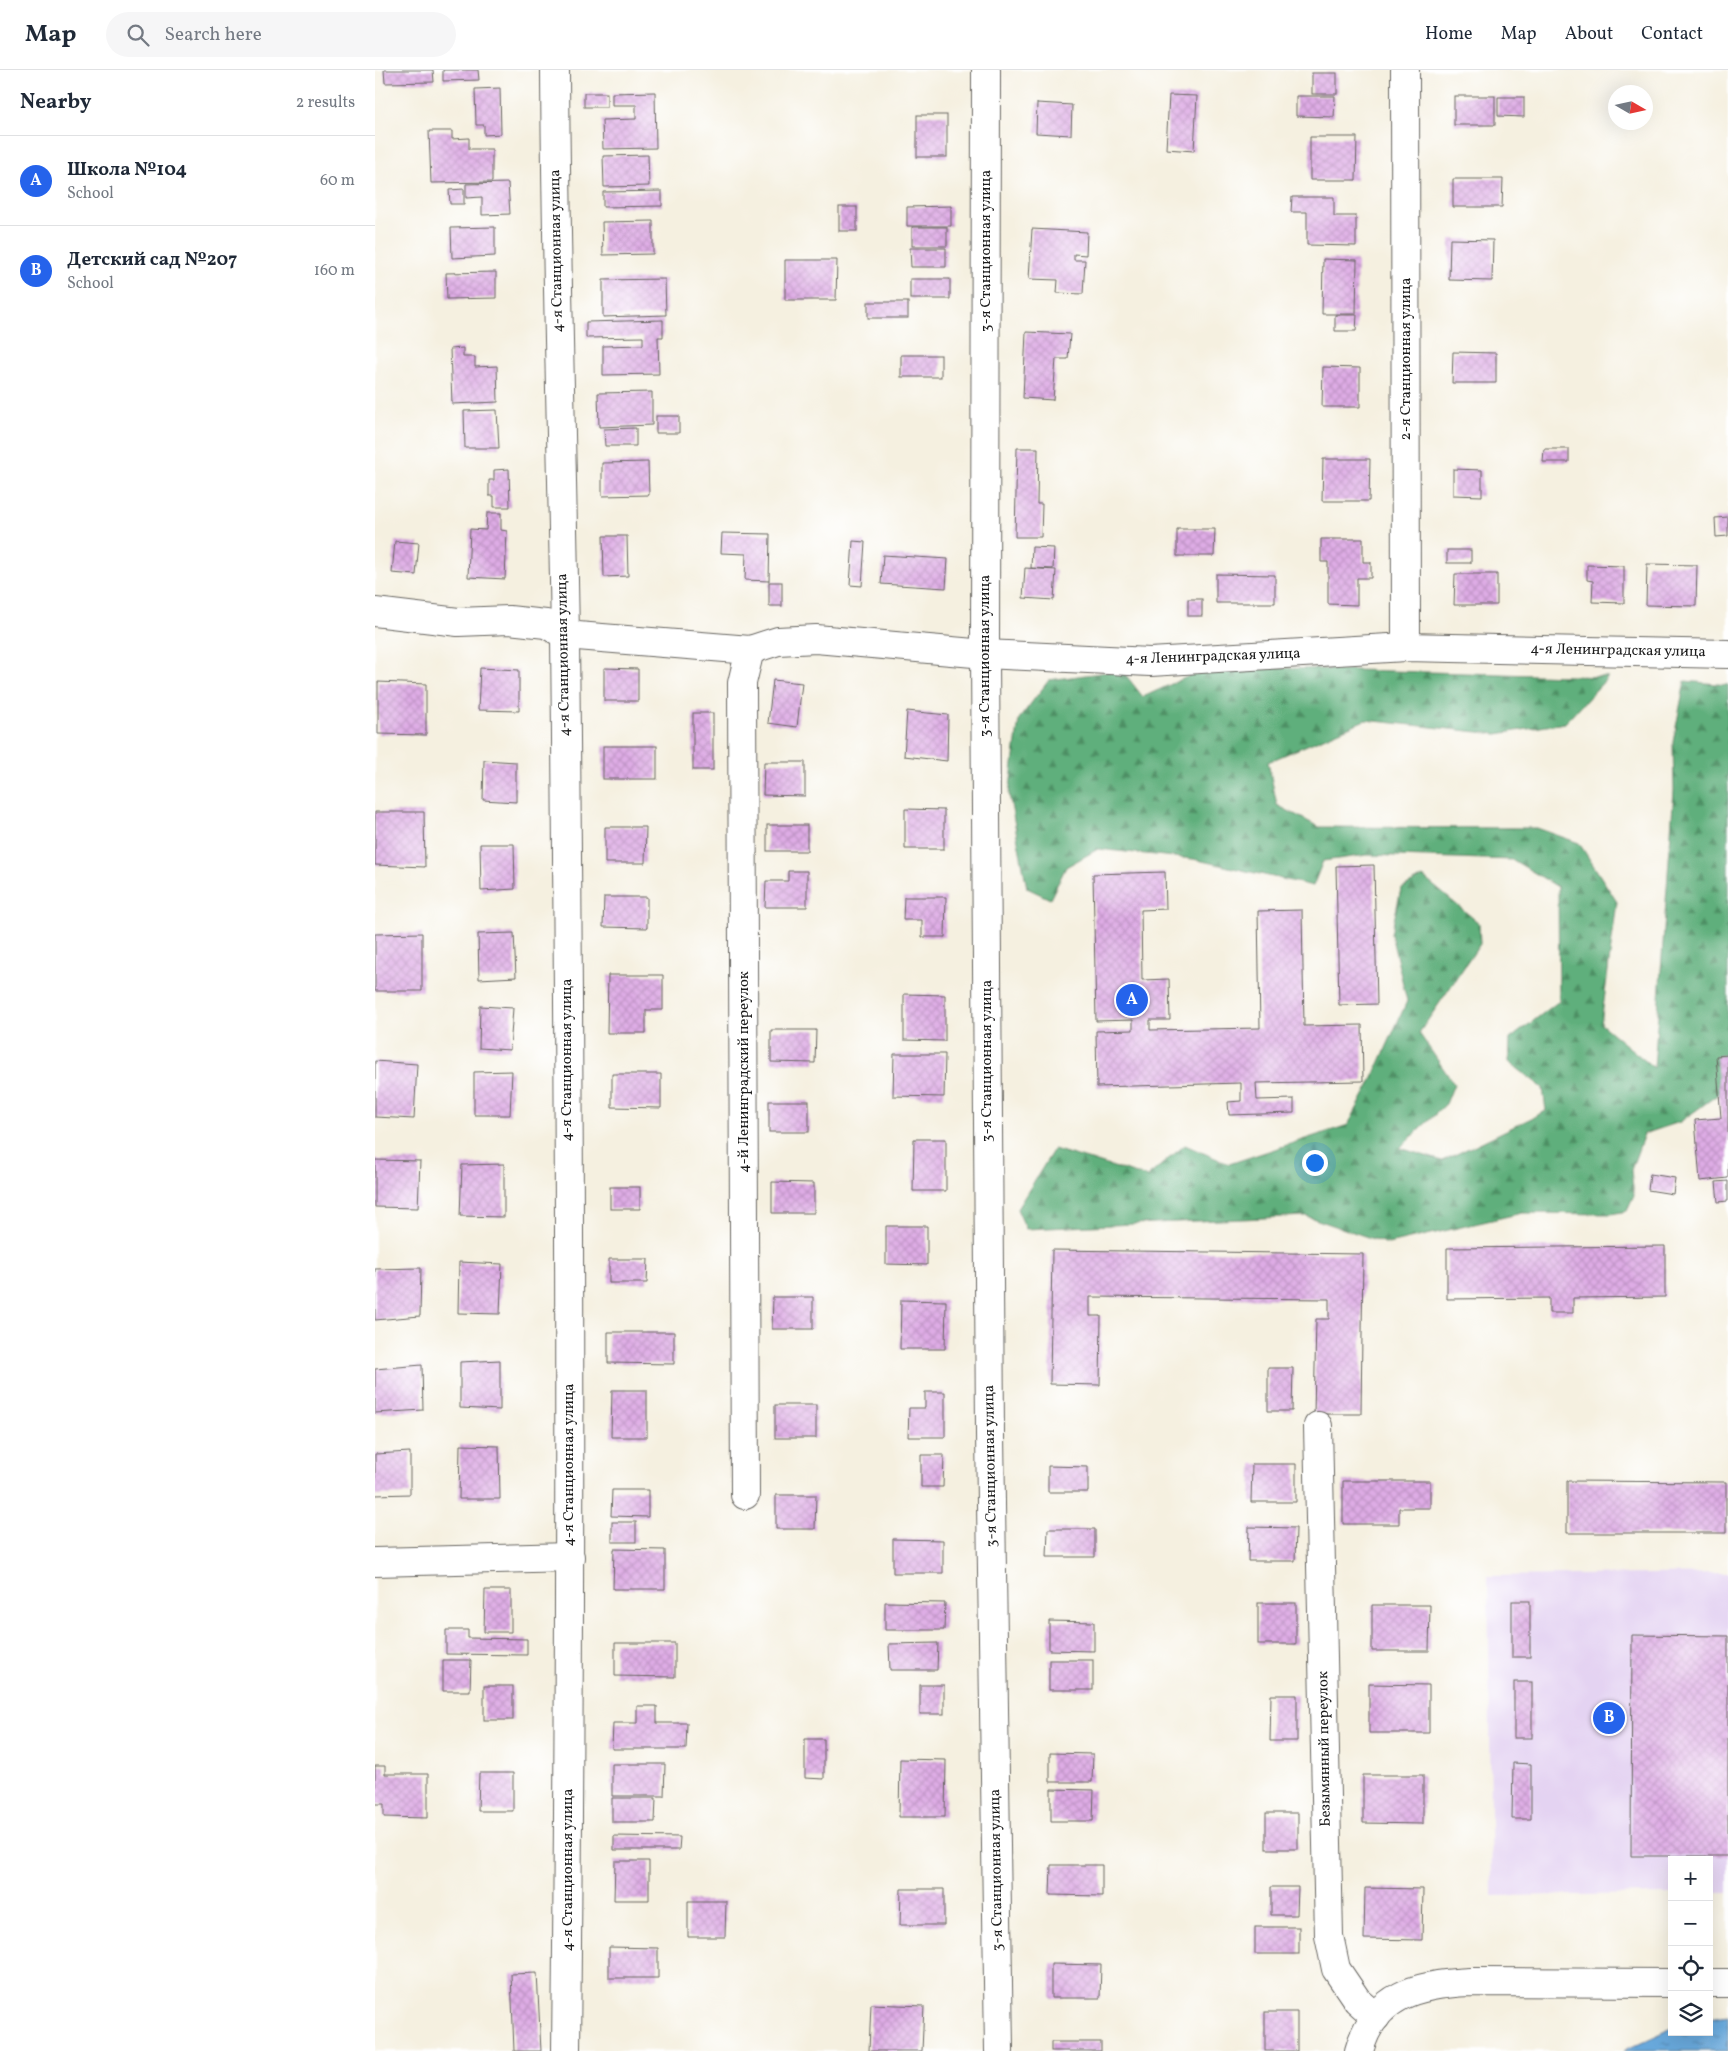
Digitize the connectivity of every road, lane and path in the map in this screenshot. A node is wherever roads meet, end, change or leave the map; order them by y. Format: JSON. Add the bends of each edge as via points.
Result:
{"nodes":[{"id":1,"x":555,"y":70,"type":"edge"},
{"id":2,"x":986,"y":70,"type":"edge"},
{"id":3,"x":1405,"y":70,"type":"edge"},
{"id":4,"x":375,"y":612,"type":"edge"},
{"id":5,"x":565,"y":635,"type":"junction"},
{"id":6,"x":1406,"y":647,"type":"junction"},
{"id":7,"x":750,"y":650,"type":"junction"},
{"id":8,"x":985,"y":654,"type":"junction"},
{"id":9,"x":1728,"y":654,"type":"edge"},
{"id":10,"x":1318,"y":1426,"type":"dead end"},
{"id":11,"x":745,"y":1495,"type":"dead end"},
{"id":12,"x":570,"y":1557,"type":"junction"},
{"id":13,"x":375,"y":1562,"type":"edge"},
{"id":14,"x":1668,"y":1983,"type":"edge"},
{"id":15,"x":1713,"y":1983,"type":"edge"},
{"id":16,"x":1728,"y":1983,"type":"edge"},
{"id":17,"x":1376,"y":2017,"type":"junction"},
{"id":18,"x":566,"y":2051,"type":"edge"},
{"id":19,"x":999,"y":2051,"type":"edge"},
{"id":20,"x":1359,"y":2051,"type":"edge"}],
"edges":[{"from":1,"to":5,"type":"street","name":"4-я Станционная улица"},
{"from":2,"to":8,"type":"street","name":"3-я Станционная улица"},
{"from":3,"to":6,"type":"street","name":"2-я Станционная улица"},
{"from":4,"to":5,"type":"street","name":"4-я Ленинградская улица","via":[[458,622],[509,620],[546,624]]},
{"from":5,"to":7,"type":"street","name":"4-я Ленинградская улица"},
{"from":5,"to":12,"type":"street","name":"4-я Станционная улица"},
{"from":6,"to":8,"type":"street","name":"4-я Ленинградская улица","via":[[1150,662]]},
{"from":6,"to":9,"type":"street","name":"4-я Ленинградская улица"},
{"from":7,"to":8,"type":"street","name":"4-я Ленинградская улица","via":[[778,641],[816,639]]},
{"from":7,"to":11,"type":"street","name":"4-й Ленинградский переулок","via":[[742,682]]},
{"from":8,"to":19,"type":"street","name":"3-я Станционная улица","via":[[990,1434]]},
{"from":10,"to":17,"type":"street","name":"Безымянный переулок","via":[[1329,1936],[1335,1969],[1357,2000]]},
{"from":12,"to":13,"type":"street"},
{"from":12,"to":18,"type":"street","name":"4-я Станционная улица"},
{"from":14,"to":17,"type":"street","via":[[1445,1983],[1419,1987],[1397,1997]]},
{"from":15,"to":16,"type":"street"},
{"from":17,"to":20,"type":"street"}]}
